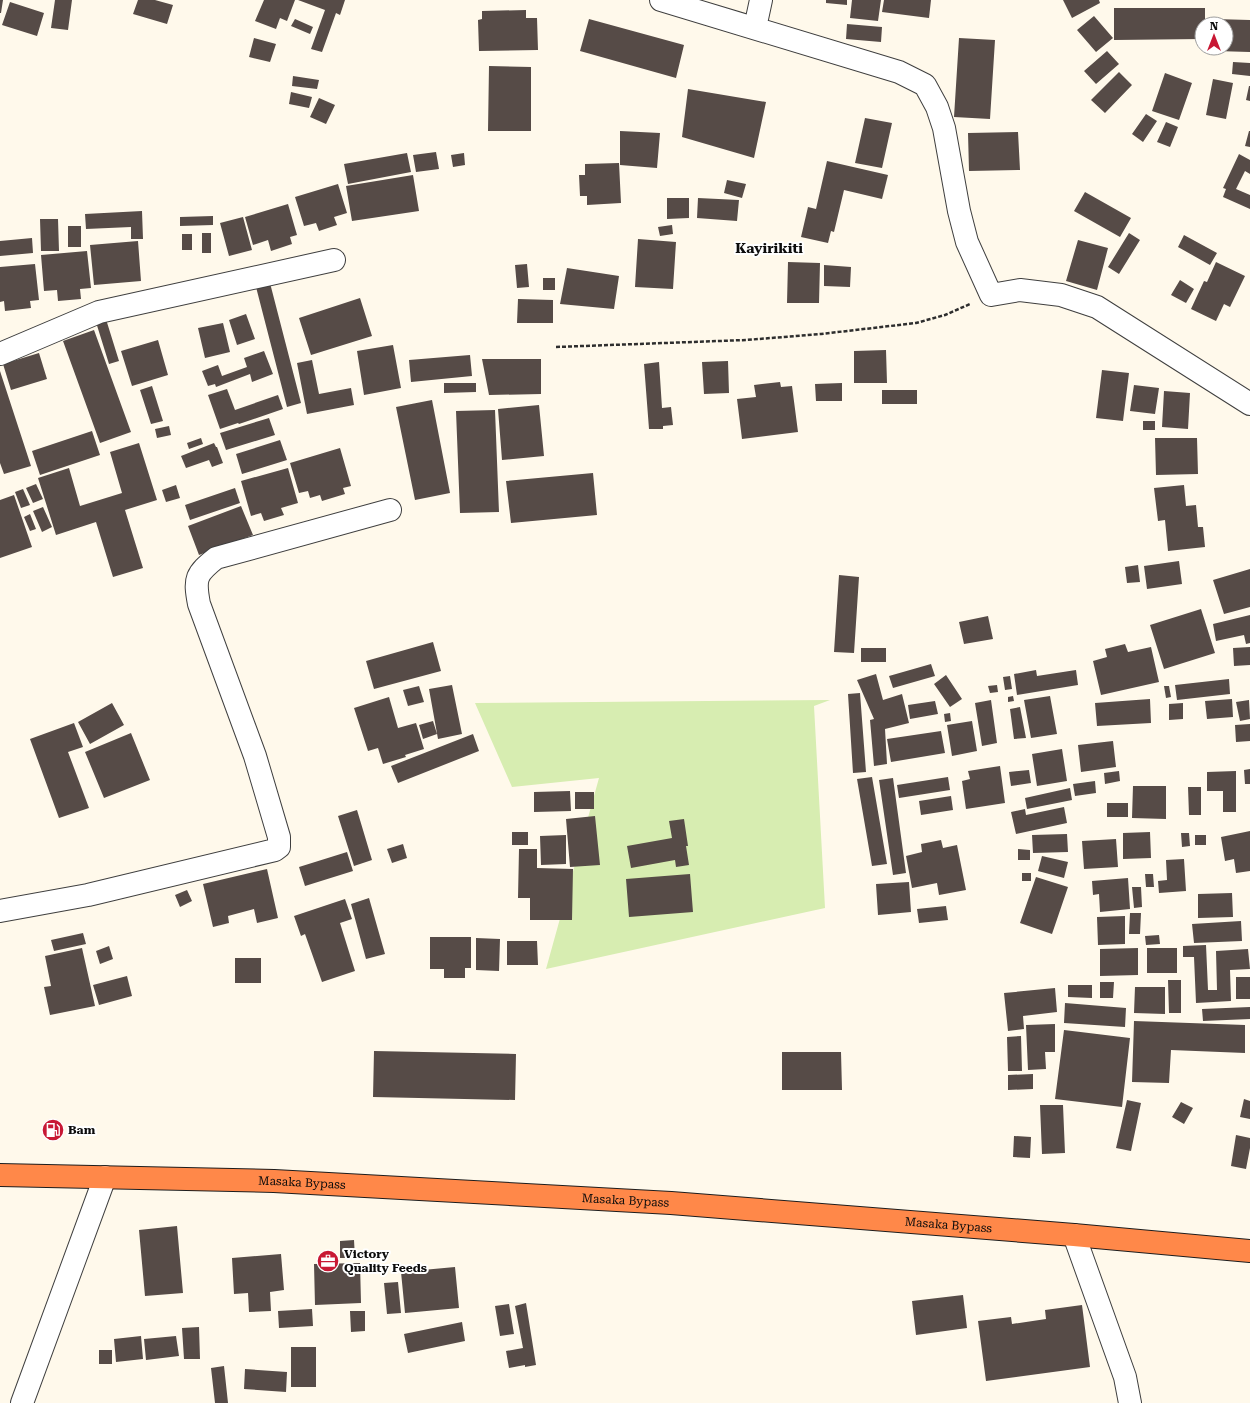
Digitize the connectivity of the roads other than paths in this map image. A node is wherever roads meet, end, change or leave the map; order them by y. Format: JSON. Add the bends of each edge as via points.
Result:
{"nodes":[{"id":1,"x":661,"y":0,"type":"edge"},
{"id":2,"x":761,"y":0,"type":"edge"},
{"id":3,"x":755,"y":28,"type":"junction"},
{"id":4,"x":334,"y":260,"type":"dead end"},
{"id":5,"x":0,"y":354,"type":"edge"},
{"id":6,"x":1250,"y":404,"type":"edge"},
{"id":7,"x":390,"y":510,"type":"dead end"},
{"id":8,"x":0,"y":911,"type":"edge"},
{"id":9,"x":0,"y":1174,"type":"edge"},
{"id":10,"x":105,"y":1177,"type":"junction"},
{"id":11,"x":1074,"y":1235,"type":"junction"},
{"id":12,"x":1250,"y":1251,"type":"edge"},
{"id":13,"x":22,"y":1403,"type":"edge"},
{"id":14,"x":1130,"y":1403,"type":"edge"}],
"edges":[{"from":1,"to":3,"type":"street"},
{"from":2,"to":3,"type":"street"},
{"from":3,"to":6,"type":"street","via":[[899,72],[925,85],[937,107],[944,128],[959,212],[968,242],[991,295],[1020,290],[1061,295],[1097,307]]},
{"from":4,"to":5,"type":"street","via":[[99,312]]},
{"from":7,"to":8,"type":"street","via":[[216,558],[201,570],[196,587],[199,604],[256,756],[279,836],[279,847],[88,895]]},
{"from":9,"to":10,"type":"highway","name":"Masaka Bypass"},
{"from":10,"to":11,"type":"highway","name":"Masaka Bypass","via":[[274,1181],[671,1203]]},
{"from":10,"to":13,"type":"street"},
{"from":11,"to":12,"type":"highway","name":"Masaka Bypass"},
{"from":11,"to":14,"type":"street","via":[[1125,1377]]}]}
